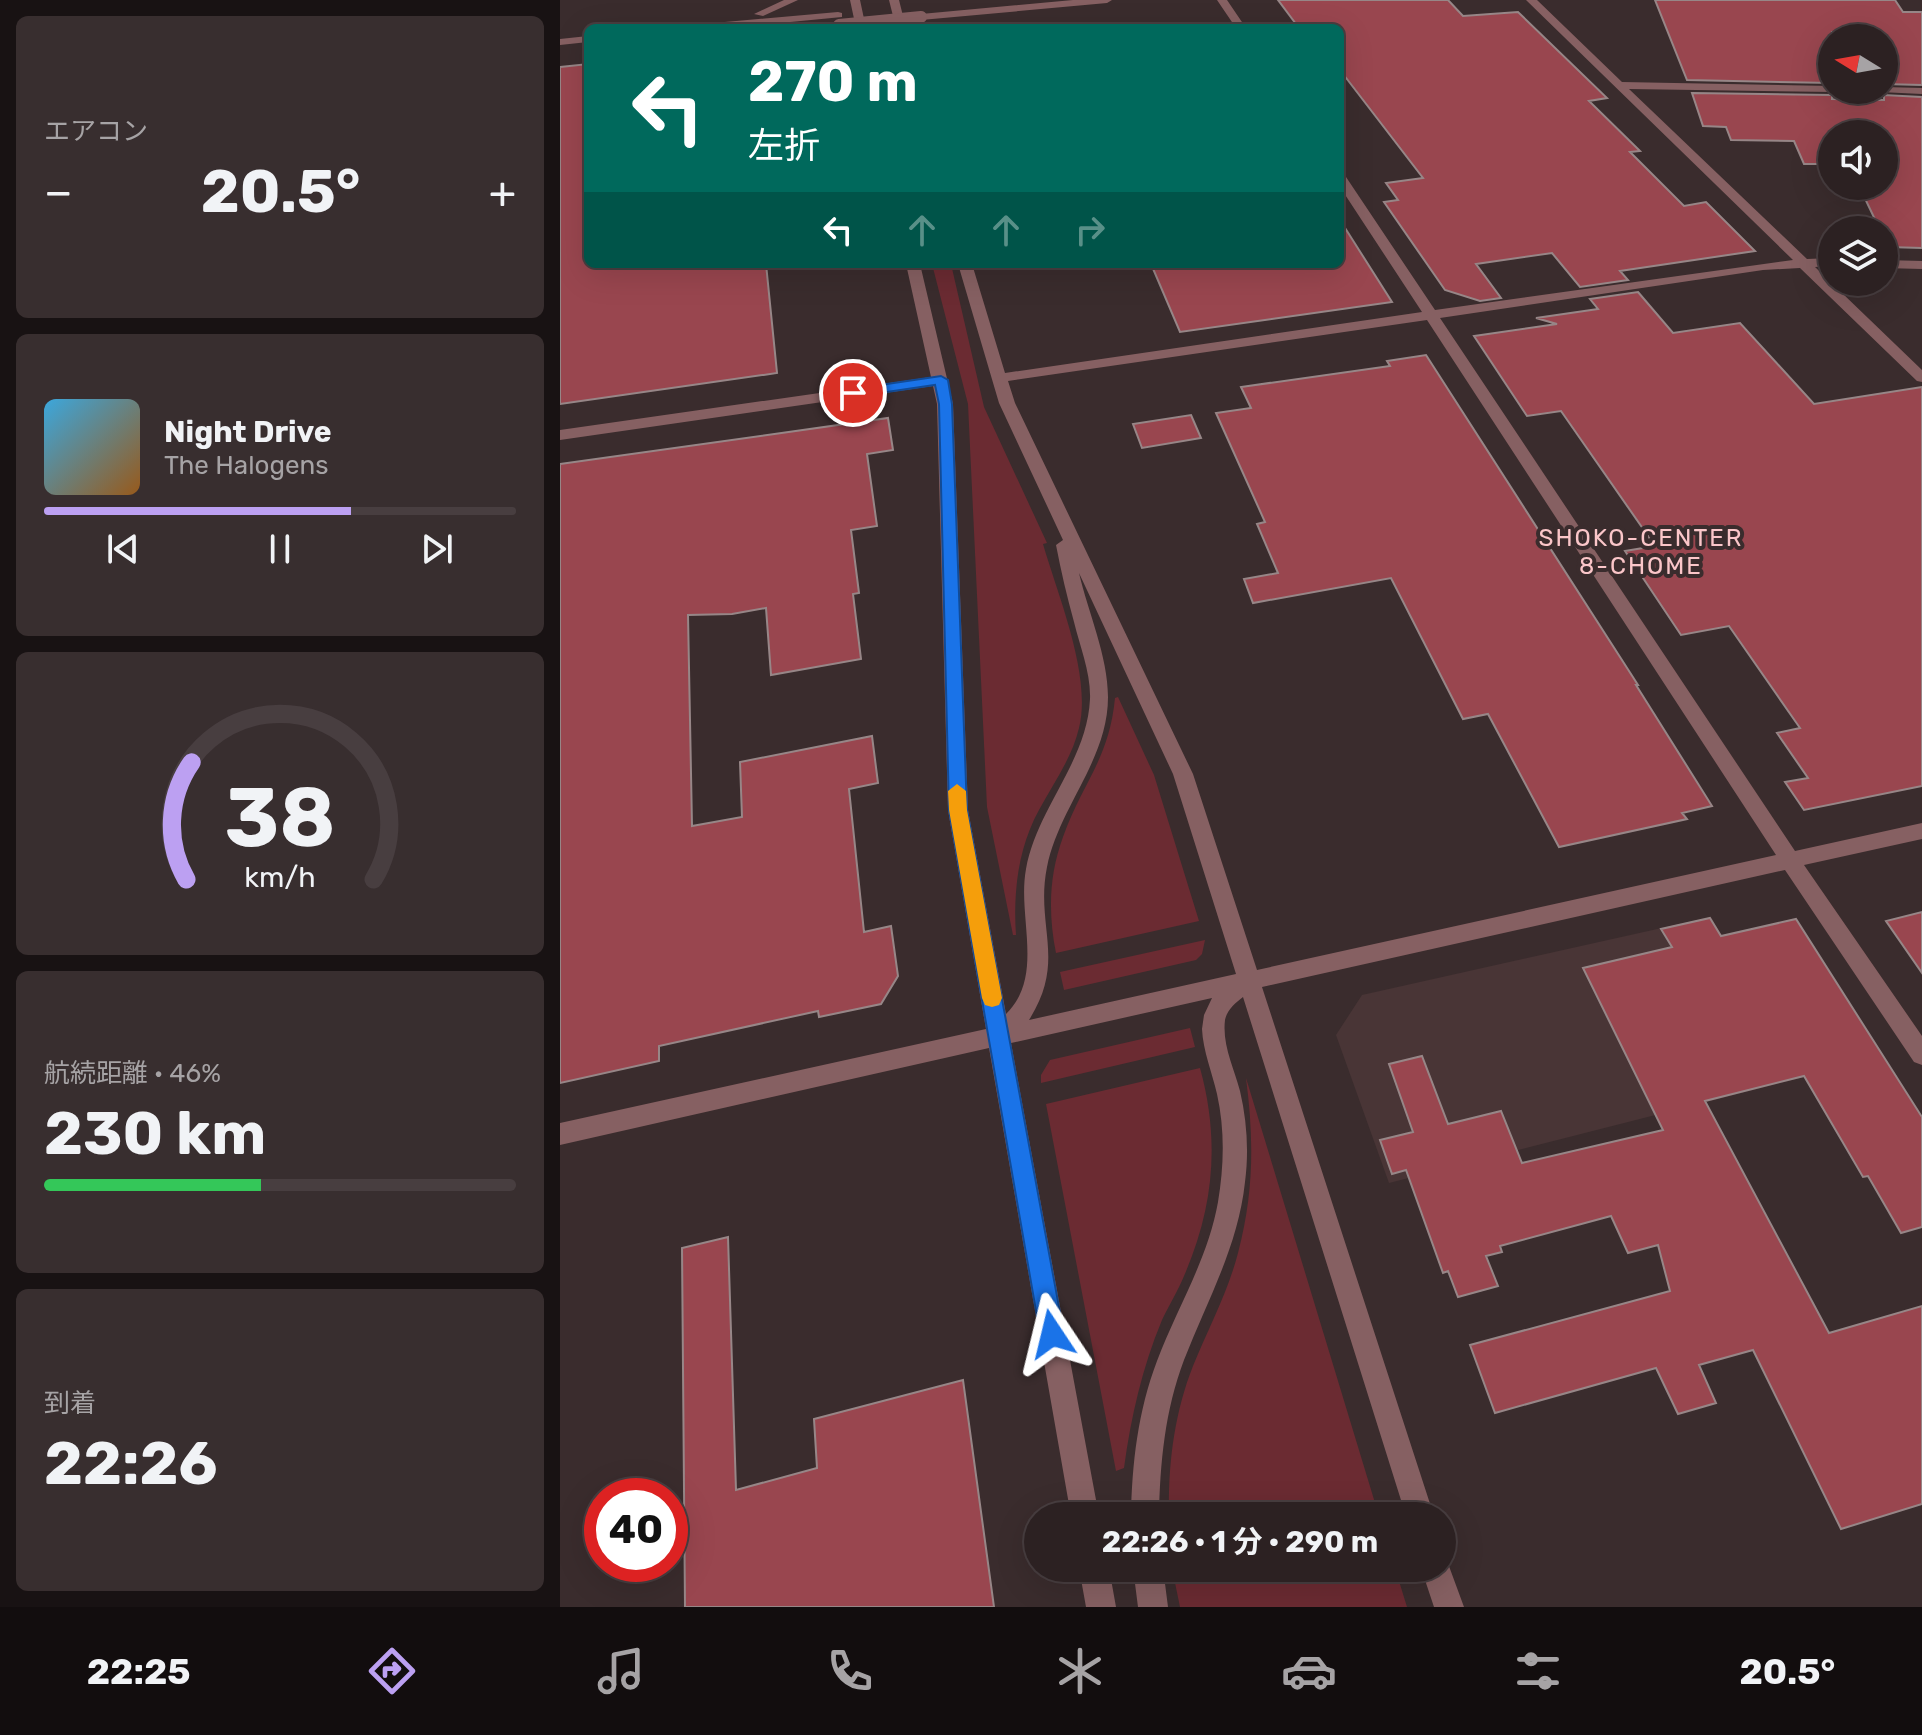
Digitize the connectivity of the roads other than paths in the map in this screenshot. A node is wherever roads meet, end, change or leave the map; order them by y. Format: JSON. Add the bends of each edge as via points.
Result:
{"nodes":[{"id":1,"x":793,"y":0,"type":"edge"},
{"id":2,"x":855,"y":0,"type":"edge"},
{"id":3,"x":894,"y":0,"type":"edge"},
{"id":4,"x":998,"y":0,"type":"edge"},
{"id":5,"x":1222,"y":0,"type":"edge"},
{"id":6,"x":1531,"y":0,"type":"edge"},
{"id":7,"x":1103,"y":1,"type":"edge"},
{"id":8,"x":933,"y":11,"type":"junction"},
{"id":9,"x":820,"y":20,"type":"edge"},
{"id":10,"x":706,"y":24,"type":"edge"},
{"id":11,"x":756,"y":24,"type":"edge"},
{"id":12,"x":860,"y":24,"type":"edge"},
{"id":13,"x":900,"y":24,"type":"edge"},
{"id":14,"x":938,"y":24,"type":"edge"},
{"id":15,"x":985,"y":24,"type":"edge"},
{"id":16,"x":1238,"y":24,"type":"edge"},
{"id":17,"x":584,"y":39,"type":"edge"},
{"id":18,"x":560,"y":42,"type":"edge"},
{"id":19,"x":584,"y":51,"type":"edge"},
{"id":20,"x":560,"y":54,"type":"edge"},
{"id":21,"x":1621,"y":85,"type":"junction"},
{"id":22,"x":1818,"y":89,"type":"edge"},
{"id":23,"x":1898,"y":90,"type":"edge"},
{"id":24,"x":1922,"y":91,"type":"edge"},
{"id":25,"x":1344,"y":183,"type":"edge"},
{"id":26,"x":1801,"y":262,"type":"junction"},
{"id":27,"x":1818,"y":262,"type":"edge"},
{"id":28,"x":1898,"y":264,"type":"edge"},
{"id":29,"x":1922,"y":265,"type":"edge"},
{"id":30,"x":903,"y":268,"type":"edge"},
{"id":31,"x":914,"y":268,"type":"edge"},
{"id":32,"x":966,"y":268,"type":"edge"},
{"id":33,"x":975,"y":268,"type":"edge"},
{"id":34,"x":979,"y":314,"type":"junction"},
{"id":35,"x":1431,"y":316,"type":"junction"},
{"id":36,"x":927,"y":331,"type":"junction"},
{"id":37,"x":999,"y":378,"type":"junction"},
{"id":38,"x":1922,"y":378,"type":"edge"},
{"id":39,"x":941,"y":380,"type":"junction"},
{"id":40,"x":560,"y":435,"type":"edge"},
{"id":41,"x":1054,"y":503,"type":"junction"},
{"id":42,"x":1922,"y":831,"type":"edge"},
{"id":43,"x":1791,"y":862,"type":"junction"},
{"id":44,"x":1250,"y":983,"type":"junction"},
{"id":45,"x":999,"y":1036,"type":"junction"},
{"id":46,"x":1922,"y":1055,"type":"edge"},
{"id":47,"x":560,"y":1134,"type":"edge"},
{"id":48,"x":1082,"y":1502,"type":"edge"},
{"id":49,"x":1146,"y":1502,"type":"edge"},
{"id":50,"x":1416,"y":1502,"type":"edge"},
{"id":51,"x":1097,"y":1582,"type":"edge"},
{"id":52,"x":1150,"y":1582,"type":"edge"},
{"id":53,"x":1441,"y":1582,"type":"edge"},
{"id":54,"x":1101,"y":1607,"type":"edge"},
{"id":55,"x":1153,"y":1607,"type":"edge"},
{"id":56,"x":1449,"y":1607,"type":"edge"}],
"edges":[{"from":1,"to":10,"type":"street","via":[[769,12]]},
{"from":2,"to":12,"type":"street"},
{"from":3,"to":13,"type":"street"},
{"from":4,"to":8,"type":"street"},
{"from":5,"to":16,"type":"street"},
{"from":6,"to":21,"type":"street"},
{"from":7,"to":8,"type":"street"},
{"from":7,"to":15,"type":"street"},
{"from":8,"to":9,"type":"street","bridge":true},
{"from":8,"to":14,"type":"street"},
{"from":9,"to":11,"type":"street"},
{"from":17,"to":18,"type":"street"},
{"from":19,"to":20,"type":"street"},
{"from":21,"to":22,"type":"street"},
{"from":21,"to":26,"type":"street"},
{"from":23,"to":24,"type":"street"},
{"from":25,"to":35,"type":"street"},
{"from":26,"to":27,"type":"street"},
{"from":26,"to":35,"type":"street"},
{"from":26,"to":38,"type":"street"},
{"from":28,"to":29,"type":"street"},
{"from":30,"to":36,"type":"street"},
{"from":31,"to":36,"type":"street"},
{"from":32,"to":34,"type":"street"},
{"from":33,"to":34,"type":"street"},
{"from":34,"to":37,"type":"street"},
{"from":35,"to":37,"type":"street"},
{"from":35,"to":43,"type":"street"},
{"from":36,"to":39,"type":"street"},
{"from":37,"to":41,"type":"street"},
{"from":39,"to":40,"type":"street"},
{"from":39,"to":45,"type":"street","via":[[958,810]]},
{"from":41,"to":44,"type":"street","via":[[1183,774]]},
{"from":41,"to":45,"type":"street","via":[[1096,670],[1096,729],[1042,846],[1032,899],[1038,987],[1028,1007]]},
{"from":42,"to":43,"type":"street"},
{"from":43,"to":44,"type":"street"},
{"from":43,"to":46,"type":"street"},
{"from":44,"to":45,"type":"street"},
{"from":44,"to":49,"type":"street","via":[[1222,1000],[1214,1020],[1234,1132],[1233,1184],[1219,1250],[1157,1406]]},
{"from":44,"to":50,"type":"street"},
{"from":45,"to":47,"type":"street"},
{"from":45,"to":48,"type":"street"},
{"from":51,"to":54,"type":"street"},
{"from":52,"to":55,"type":"street"},
{"from":53,"to":56,"type":"street"}]}
